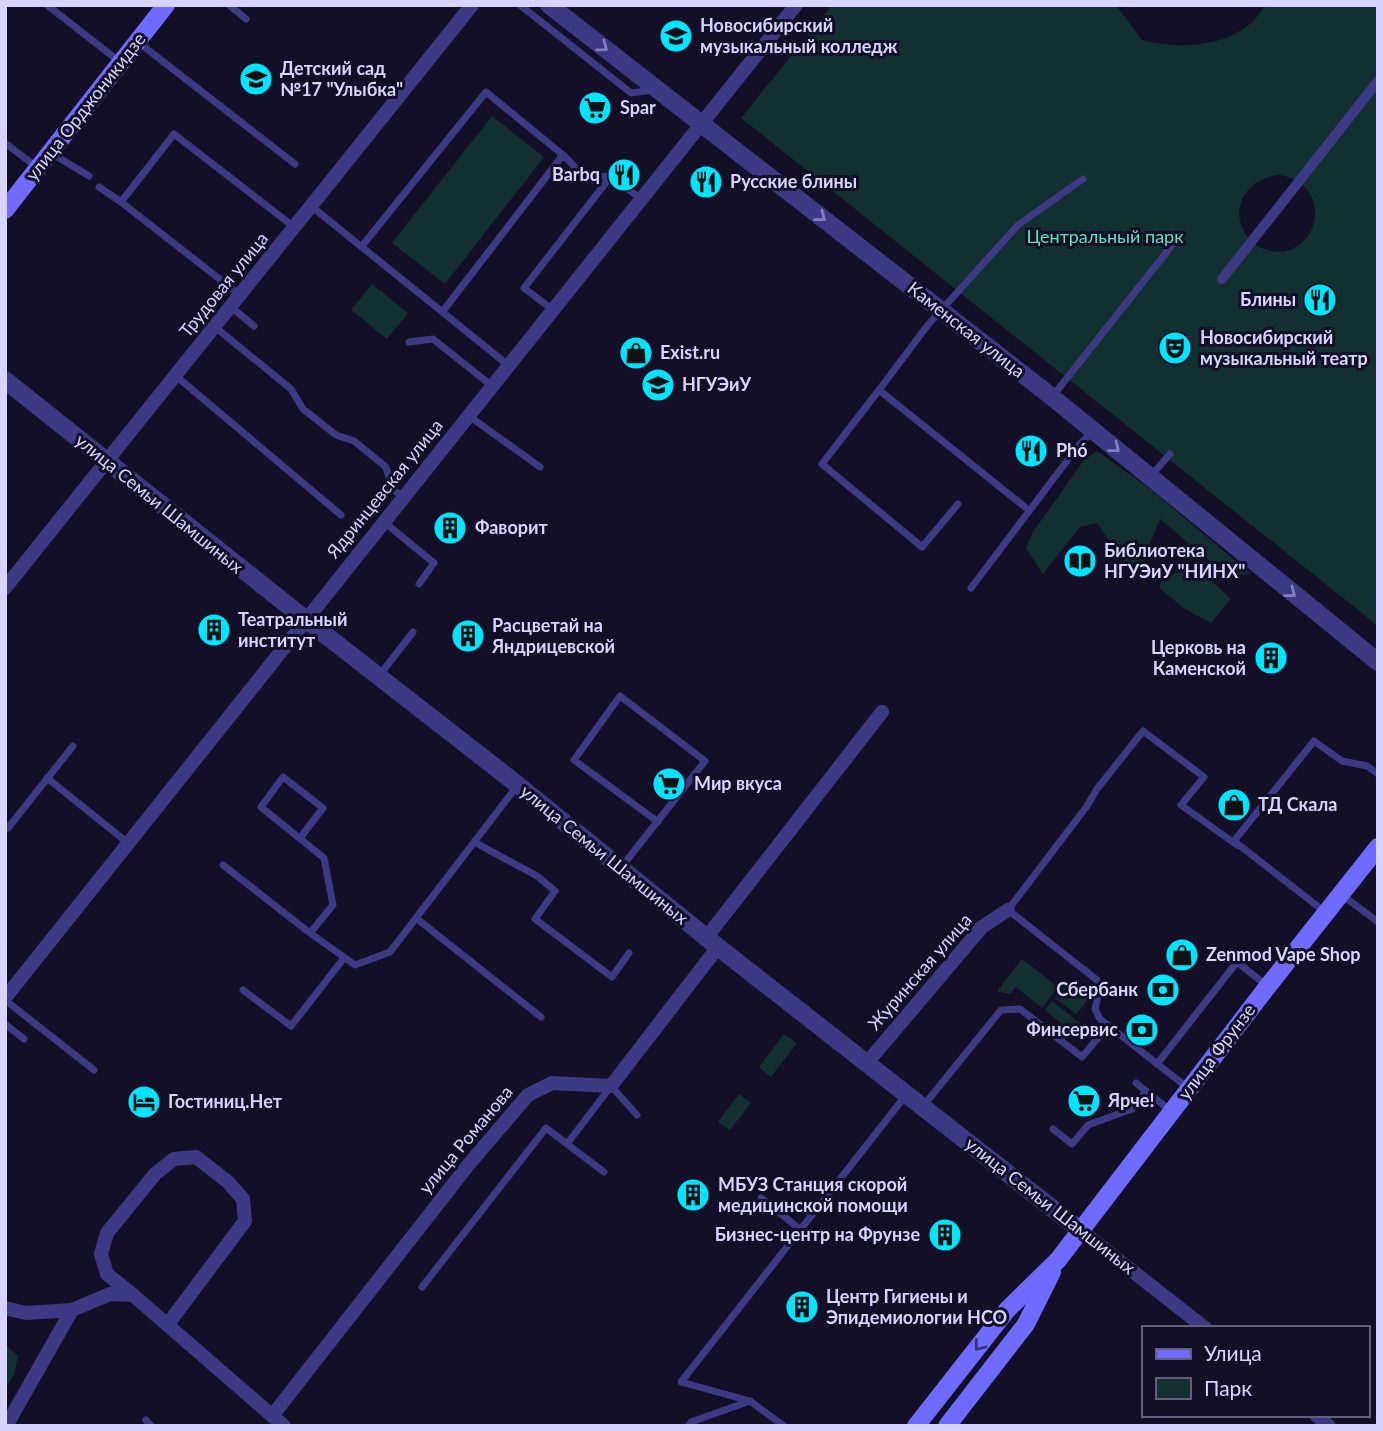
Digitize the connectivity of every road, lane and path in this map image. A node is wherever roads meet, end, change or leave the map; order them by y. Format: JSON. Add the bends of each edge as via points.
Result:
{"nodes":[{"id":1,"x":47,"y":5,"type":"edge"},
{"id":2,"x":166,"y":5,"type":"edge"},
{"id":3,"x":229,"y":5,"type":"edge"},
{"id":4,"x":472,"y":5,"type":"edge"},
{"id":5,"x":520,"y":5,"type":"edge"},
{"id":6,"x":549,"y":5,"type":"edge"},
{"id":7,"x":796,"y":5,"type":"edge"},
{"id":8,"x":246,"y":19,"type":"dead end"},
{"id":9,"x":138,"y":42,"type":"junction"},
{"id":10,"x":121,"y":63,"type":"junction"},
{"id":11,"x":1378,"y":81,"type":"edge"},
{"id":12,"x":659,"y":90,"type":"junction"},
{"id":13,"x":703,"y":123,"type":"junction"},
{"id":14,"x":5,"y":143,"type":"edge"},
{"id":15,"x":50,"y":152,"type":"junction"},
{"id":16,"x":563,"y":155,"type":"junction"},
{"id":17,"x":295,"y":164,"type":"dead end"},
{"id":18,"x":574,"y":166,"type":"dead end"},
{"id":19,"x":38,"y":168,"type":"junction"},
{"id":20,"x":89,"y":176,"type":"dead end"},
{"id":21,"x":611,"y":176,"type":"junction"},
{"id":22,"x":588,"y":177,"type":"dead end"},
{"id":23,"x":1083,"y":179,"type":"dead end"},
{"id":24,"x":99,"y":187,"type":"dead end"},
{"id":25,"x":641,"y":200,"type":"junction"},
{"id":26,"x":121,"y":202,"type":"junction"},
{"id":27,"x":311,"y":206,"type":"junction"},
{"id":28,"x":5,"y":210,"type":"edge"},
{"id":29,"x":294,"y":228,"type":"junction"},
{"id":30,"x":1173,"y":244,"type":"dead end"},
{"id":31,"x":362,"y":246,"type":"junction"},
{"id":32,"x":1222,"y":279,"type":"dead end"},
{"id":33,"x":240,"y":295,"type":"junction"},
{"id":34,"x":231,"y":307,"type":"junction"},
{"id":35,"x":553,"y":310,"type":"junction"},
{"id":36,"x":443,"y":311,"type":"junction"},
{"id":37,"x":941,"y":311,"type":"junction"},
{"id":38,"x":254,"y":326,"type":"dead end"},
{"id":39,"x":215,"y":327,"type":"junction"},
{"id":40,"x":409,"y":342,"type":"dead end"},
{"id":41,"x":509,"y":366,"type":"junction"},
{"id":42,"x":176,"y":376,"type":"junction"},
{"id":43,"x":5,"y":380,"type":"edge"},
{"id":44,"x":492,"y":386,"type":"junction"},
{"id":45,"x":879,"y":390,"type":"junction"},
{"id":46,"x":1052,"y":397,"type":"junction"},
{"id":47,"x":469,"y":416,"type":"junction"},
{"id":48,"x":1093,"y":431,"type":"junction"},
{"id":49,"x":1170,"y":454,"type":"dead end"},
{"id":50,"x":107,"y":463,"type":"junction"},
{"id":51,"x":540,"y":467,"type":"dead end"},
{"id":52,"x":1151,"y":476,"type":"junction"},
{"id":53,"x":403,"y":498,"type":"junction"},
{"id":54,"x":958,"y":504,"type":"dead end"},
{"id":55,"x":1025,"y":507,"type":"dead end"},
{"id":56,"x":341,"y":515,"type":"dead end"},
{"id":57,"x":384,"y":521,"type":"junction"},
{"id":58,"x":419,"y":584,"type":"dead end"},
{"id":59,"x":6,"y":585,"type":"edge"},
{"id":60,"x":971,"y":588,"type":"dead end"},
{"id":61,"x":305,"y":619,"type":"junction"},
{"id":62,"x":414,"y":632,"type":"dead end"},
{"id":63,"x":1378,"y":662,"type":"edge"},
{"id":64,"x":378,"y":677,"type":"junction"},
{"id":65,"x":882,"y":712,"type":"dead end"},
{"id":66,"x":73,"y":746,"type":"dead end"},
{"id":67,"x":1378,"y":774,"type":"edge"},
{"id":68,"x":47,"y":778,"type":"junction"},
{"id":69,"x":518,"y":785,"type":"junction"},
{"id":70,"x":658,"y":822,"type":"junction"},
{"id":71,"x":5,"y":826,"type":"edge"},
{"id":72,"x":299,"y":838,"type":"junction"},
{"id":73,"x":474,"y":842,"type":"junction"},
{"id":74,"x":128,"y":843,"type":"junction"},
{"id":75,"x":1237,"y":845,"type":"junction"},
{"id":76,"x":1378,"y":847,"type":"edge"},
{"id":77,"x":223,"y":865,"type":"dead end"},
{"id":78,"x":620,"y":870,"type":"junction"},
{"id":79,"x":1340,"y":893,"type":"junction"},
{"id":80,"x":1008,"y":911,"type":"junction"},
{"id":81,"x":1325,"y":912,"type":"junction"},
{"id":82,"x":416,"y":918,"type":"junction"},
{"id":83,"x":1378,"y":922,"type":"edge"},
{"id":84,"x":310,"y":933,"type":"junction"},
{"id":85,"x":712,"y":942,"type":"junction"},
{"id":86,"x":629,"y":953,"type":"dead end"},
{"id":87,"x":344,"y":958,"type":"junction"},
{"id":88,"x":1268,"y":986,"type":"junction"},
{"id":89,"x":243,"y":990,"type":"dead end"},
{"id":90,"x":5,"y":999,"type":"edge"},
{"id":91,"x":541,"y":1017,"type":"dead end"},
{"id":92,"x":5,"y":1024,"type":"edge"},
{"id":93,"x":1108,"y":1026,"type":"junction"},
{"id":94,"x":24,"y":1039,"type":"dead end"},
{"id":95,"x":1157,"y":1064,"type":"junction"},
{"id":96,"x":866,"y":1065,"type":"junction"},
{"id":97,"x":94,"y":1070,"type":"dead end"},
{"id":98,"x":1136,"y":1083,"type":"dead end"},
{"id":99,"x":611,"y":1086,"type":"junction"},
{"id":100,"x":1189,"y":1089,"type":"junction"},
{"id":101,"x":1146,"y":1091,"type":"junction"},
{"id":102,"x":906,"y":1094,"type":"junction"},
{"id":103,"x":923,"y":1107,"type":"junction"},
{"id":104,"x":1171,"y":1111,"type":"junction"},
{"id":105,"x":637,"y":1115,"type":"dead end"},
{"id":106,"x":1053,"y":1129,"type":"dead end"},
{"id":107,"x":567,"y":1144,"type":"junction"},
{"id":108,"x":604,"y":1172,"type":"dead end"},
{"id":109,"x":761,"y":1198,"type":"dead end"},
{"id":110,"x":801,"y":1230,"type":"junction"},
{"id":111,"x":1080,"y":1230,"type":"junction"},
{"id":112,"x":1058,"y":1260,"type":"junction"},
{"id":113,"x":422,"y":1287,"type":"dead end"},
{"id":114,"x":133,"y":1295,"type":"junction"},
{"id":115,"x":5,"y":1308,"type":"edge"},
{"id":116,"x":72,"y":1310,"type":"junction"},
{"id":117,"x":168,"y":1324,"type":"junction"},
{"id":118,"x":1202,"y":1326,"type":"edge"},
{"id":119,"x":750,"y":1401,"type":"junction"},
{"id":120,"x":272,"y":1416,"type":"junction"},
{"id":121,"x":952,"y":1424,"type":"edge"},
{"id":122,"x":6,"y":1426,"type":"edge"},
{"id":123,"x":284,"y":1426,"type":"edge"},
{"id":124,"x":688,"y":1426,"type":"edge"},
{"id":125,"x":785,"y":1426,"type":"edge"},
{"id":126,"x":916,"y":1426,"type":"edge"}],
"edges":[{"from":1,"to":10,"type":"lane"},
{"from":2,"to":9,"type":"main road","name":"улица Орджоникидзе"},
{"from":3,"to":8,"type":"lane"},
{"from":4,"to":27,"type":"street","name":"Трудовая улица"},
{"from":5,"to":12,"type":"lane","via":[[631,93]]},
{"from":6,"to":12,"type":"street","name":"Каменская улица","one_way":true},
{"from":7,"to":13,"type":"street","name":"Ядринцевская улица"},
{"from":9,"to":10,"type":"main road","name":"улица Орджоникидзе"},
{"from":9,"to":17,"type":"lane"},
{"from":10,"to":15,"type":"main road","name":"улица Орджоникидзе"},
{"from":11,"to":32,"type":"street"},
{"from":12,"to":13,"type":"street","name":"Каменская улица"},
{"from":13,"to":25,"type":"street","name":"Ядринцевская улица"},
{"from":13,"to":37,"type":"street","name":"Каменская улица","one_way":true},
{"from":14,"to":19,"type":"lane"},
{"from":15,"to":19,"type":"main road","name":"улица Орджоникидзе"},
{"from":15,"to":20,"type":"lane"},
{"from":16,"to":18,"type":"lane"},
{"from":16,"to":31,"type":"lane","via":[[486,92]]},
{"from":16,"to":36,"type":"lane"},
{"from":19,"to":28,"type":"main road","name":"улица Орджоникидзе"},
{"from":21,"to":22,"type":"lane"},
{"from":21,"to":25,"type":"lane"},
{"from":21,"to":35,"type":"lane","via":[[524,288]]},
{"from":23,"to":37,"type":"lane","via":[[1018,225]]},
{"from":24,"to":26,"type":"lane"},
{"from":25,"to":35,"type":"street","name":"Ядринцевская улица"},
{"from":26,"to":29,"type":"lane","via":[[174,134]]},
{"from":26,"to":33,"type":"lane"},
{"from":27,"to":29,"type":"street","name":"Трудовая улица"},
{"from":27,"to":31,"type":"lane"},
{"from":29,"to":33,"type":"street","name":"Трудовая улица"},
{"from":30,"to":46,"type":"lane"},
{"from":31,"to":36,"type":"lane"},
{"from":33,"to":34,"type":"street","name":"Трудовая улица"},
{"from":34,"to":38,"type":"lane"},
{"from":34,"to":39,"type":"street","name":"Трудовая улица"},
{"from":35,"to":41,"type":"street","name":"Ядринцевская улица"},
{"from":36,"to":41,"type":"lane"},
{"from":37,"to":45,"type":"lane"},
{"from":37,"to":46,"type":"street","name":"Каменская улица"},
{"from":39,"to":42,"type":"street","name":"Трудовая улица"},
{"from":39,"to":53,"type":"lane","via":[[293,390],[303,409],[386,467],[392,488]]},
{"from":40,"to":44,"type":"lane","via":[[433,339]]},
{"from":41,"to":44,"type":"street","name":"Ядринцевская улица"},
{"from":42,"to":50,"type":"street","name":"Трудовая улица"},
{"from":42,"to":56,"type":"lane"},
{"from":43,"to":50,"type":"street","name":"улица Семьи Шамшиных"},
{"from":44,"to":47,"type":"street","name":"Ядринцевская улица"},
{"from":45,"to":54,"type":"lane","via":[[822,464],[922,547]]},
{"from":45,"to":55,"type":"lane"},
{"from":46,"to":48,"type":"street","name":"Каменская улица"},
{"from":47,"to":51,"type":"lane"},
{"from":47,"to":53,"type":"street","name":"Ядринцевская улица"},
{"from":48,"to":52,"type":"street","name":"Каменская улица","one_way":true},
{"from":48,"to":60,"type":"lane"},
{"from":49,"to":52,"type":"lane"},
{"from":50,"to":59,"type":"street","name":"Трудовая улица"},
{"from":50,"to":61,"type":"street","name":"улица Семьи Шамшиных"},
{"from":52,"to":63,"type":"street","name":"Каменская улица","one_way":true},
{"from":53,"to":57,"type":"street","name":"Ядринцевская улица"},
{"from":57,"to":58,"type":"lane","via":[[435,563]]},
{"from":57,"to":61,"type":"street","name":"Ядринцевская улица"},
{"from":61,"to":64,"type":"street","name":"улица Семьи Шамшиных"},
{"from":61,"to":74,"type":"street","name":"Ядринцевская улица"},
{"from":62,"to":64,"type":"lane"},
{"from":64,"to":69,"type":"street","name":"улица Семьи Шамшиных"},
{"from":65,"to":85,"type":"street"},
{"from":66,"to":68,"type":"lane"},
{"from":67,"to":75,"type":"lane","via":[[1367,766],[1342,761],[1314,741],[1234,841]]},
{"from":68,"to":71,"type":"lane","via":[[8,828]]},
{"from":68,"to":74,"type":"lane"},
{"from":69,"to":73,"type":"lane"},
{"from":69,"to":78,"type":"street","name":"улица Семьи Шамшиных"},
{"from":70,"to":70,"type":"lane","via":[[705,761],[620,696],[574,760]]},
{"from":70,"to":78,"type":"lane"},
{"from":72,"to":72,"type":"lane","via":[[261,807],[283,777],[323,808]]},
{"from":72,"to":84,"type":"lane","via":[[324,858],[333,905]]},
{"from":73,"to":82,"type":"lane"},
{"from":73,"to":86,"type":"lane","via":[[537,876],[555,891],[535,919],[612,977]]},
{"from":74,"to":90,"type":"street","name":"Ядринцевская улица"},
{"from":75,"to":80,"type":"lane","via":[[1181,805],[1204,777],[1143,732]]},
{"from":75,"to":81,"type":"lane"},
{"from":76,"to":79,"type":"main road","name":"улица Фрунзе"},
{"from":77,"to":84,"type":"lane"},
{"from":78,"to":85,"type":"street","name":"улица Семьи Шамшиных"},
{"from":79,"to":81,"type":"main road","name":"улица Фрунзе"},
{"from":79,"to":83,"type":"lane"},
{"from":80,"to":93,"type":"lane","via":[[1097,979],[1100,987],[1095,1009]]},
{"from":80,"to":96,"type":"street","name":"Журинская улица","via":[[982,927]]},
{"from":81,"to":88,"type":"main road","name":"улица Фрунзе"},
{"from":82,"to":87,"type":"lane","via":[[390,952],[355,965]]},
{"from":82,"to":91,"type":"lane"},
{"from":84,"to":87,"type":"lane"},
{"from":85,"to":96,"type":"street","name":"улица Семьи Шамшиных"},
{"from":85,"to":99,"type":"street"},
{"from":87,"to":89,"type":"lane","via":[[291,1026]]},
{"from":88,"to":95,"type":"lane","via":[[1237,961]]},
{"from":88,"to":100,"type":"main road","name":"улица Фрунзе"},
{"from":90,"to":97,"type":"lane"},
{"from":92,"to":94,"type":"lane"},
{"from":93,"to":95,"type":"lane"},
{"from":93,"to":103,"type":"lane","via":[[1082,1057],[1020,1009],[1001,1010]]},
{"from":95,"to":100,"type":"lane"},
{"from":96,"to":102,"type":"street","name":"улица Семьи Шамшиных"},
{"from":98,"to":101,"type":"lane"},
{"from":99,"to":105,"type":"lane"},
{"from":99,"to":107,"type":"lane"},
{"from":99,"to":120,"type":"street","name":"улица Романова","via":[[551,1083],[528,1095]]},
{"from":100,"to":104,"type":"main road","name":"улица Фрунзе"},
{"from":101,"to":104,"type":"lane"},
{"from":101,"to":106,"type":"lane","via":[[1132,1109],[1088,1125],[1072,1144]]},
{"from":102,"to":103,"type":"street","name":"улица Семьи Шамшиных"},
{"from":102,"to":110,"type":"lane"},
{"from":103,"to":111,"type":"street","name":"улица Семьи Шамшиных"},
{"from":104,"to":111,"type":"main road","name":"улица Фрунзе"},
{"from":107,"to":108,"type":"lane"},
{"from":107,"to":113,"type":"lane","via":[[546,1128]]},
{"from":109,"to":110,"type":"lane"},
{"from":110,"to":119,"type":"lane","via":[[681,1382]]},
{"from":111,"to":112,"type":"main road","name":"улица Фрунзе"},
{"from":111,"to":118,"type":"street","name":"улица Семьи Шамшиных"},
{"from":112,"to":121,"type":"main road","name":"улица Фрунзе","via":[[1026,1324]]},
{"from":112,"to":126,"type":"main road","name":"улица Фрунзе","one_way":true,"via":[[1007,1310]]},
{"from":114,"to":116,"type":"street","via":[[110,1293]]},
{"from":114,"to":117,"type":"street"},
{"from":114,"to":117,"type":"street","via":[[107,1274],[101,1254],[107,1233],[155,1174],[174,1159],[196,1157],[243,1199],[245,1221]]},
{"from":115,"to":116,"type":"street","via":[[26,1313]]},
{"from":116,"to":122,"type":"street"},
{"from":117,"to":120,"type":"street"},
{"from":119,"to":124,"type":"lane"},
{"from":119,"to":125,"type":"lane"},
{"from":120,"to":123,"type":"street"}]}
